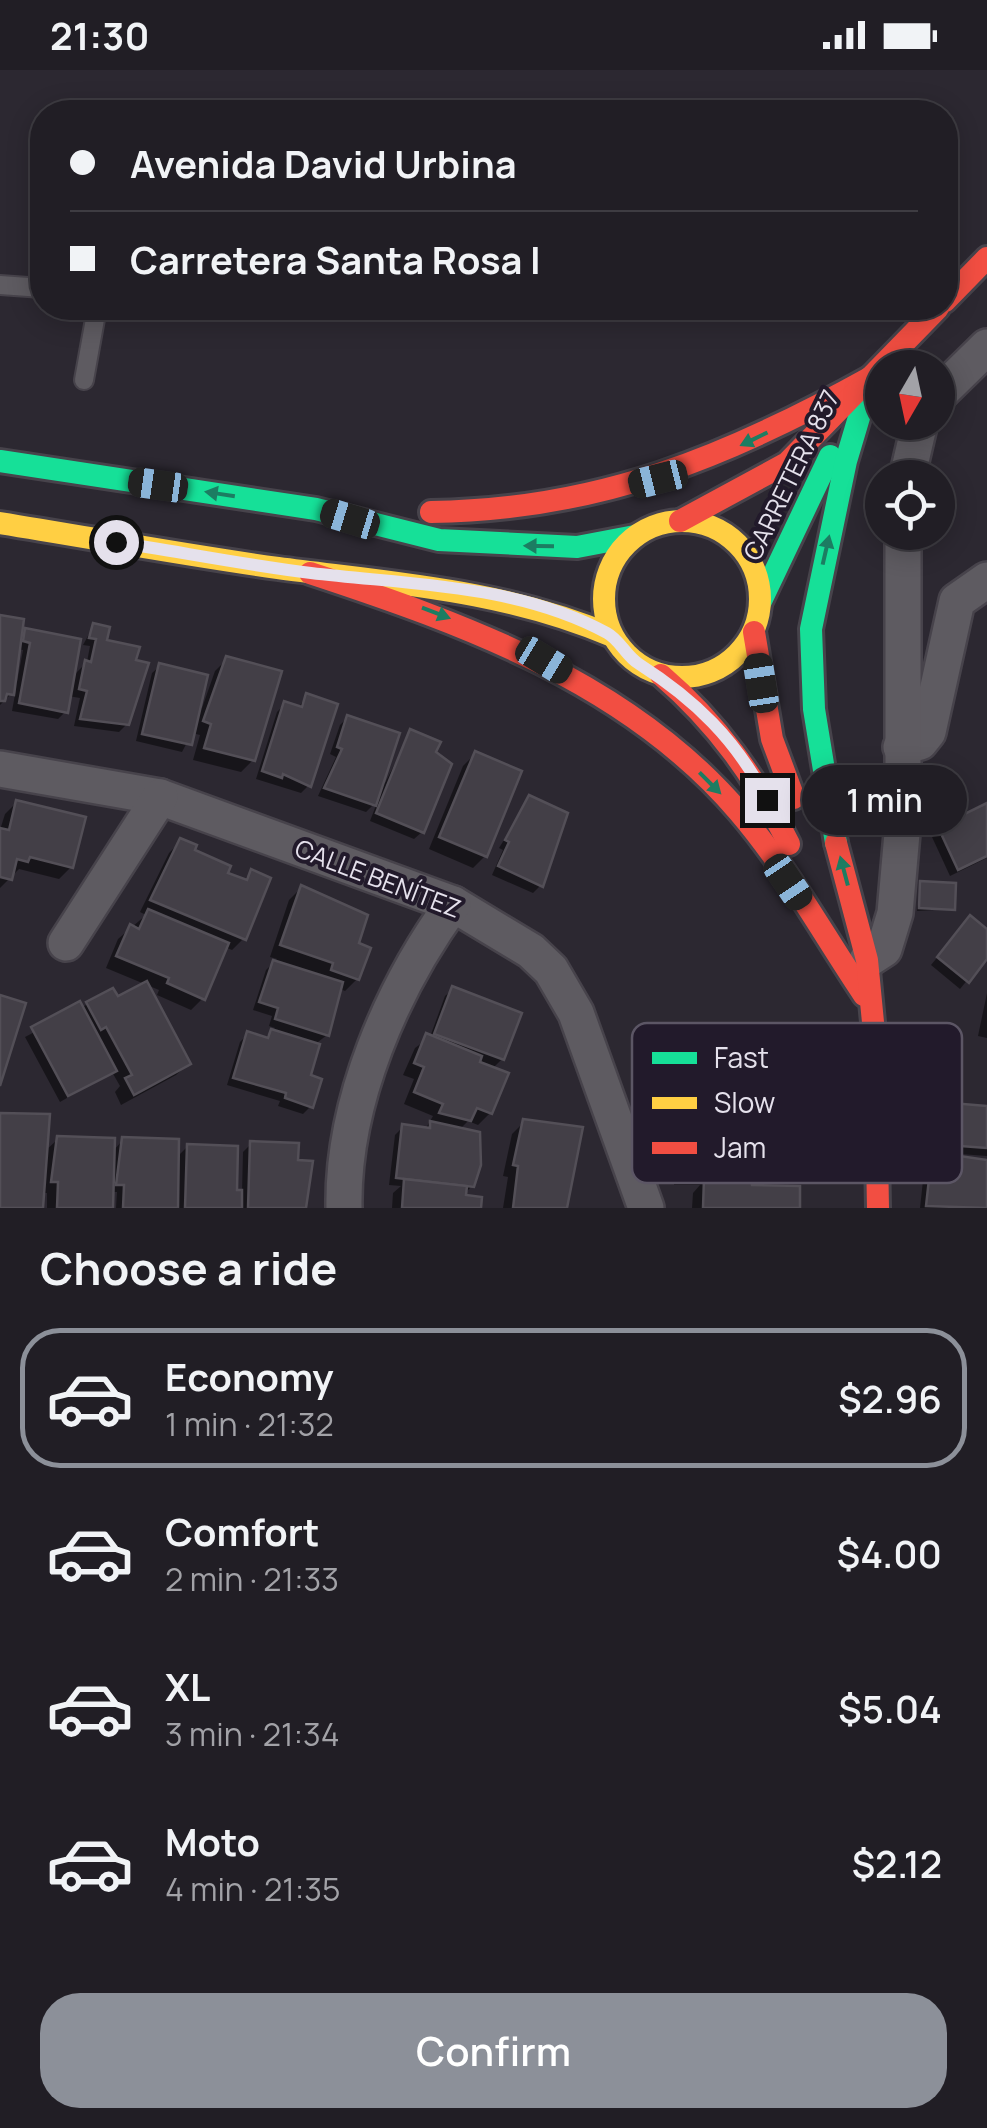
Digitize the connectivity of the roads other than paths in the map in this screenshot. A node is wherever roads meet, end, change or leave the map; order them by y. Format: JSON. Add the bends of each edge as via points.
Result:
{"nodes":[{"id":1,"x":987,"y":258,"type":"edge"},
{"id":2,"x":0,"y":285,"type":"edge"},
{"id":3,"x":30,"y":287,"type":"edge"},
{"id":4,"x":958,"y":288,"type":"edge"},
{"id":5,"x":94,"y":320,"type":"edge"},
{"id":6,"x":926,"y":320,"type":"edge"},
{"id":7,"x":987,"y":347,"type":"edge"},
{"id":8,"x":897,"y":350,"type":"edge"},
{"id":9,"x":955,"y":378,"type":"edge"},
{"id":10,"x":84,"y":380,"type":"dead end"},
{"id":11,"x":865,"y":380,"type":"edge"},
{"id":12,"x":865,"y":383,"type":"edge"},
{"id":13,"x":865,"y":389,"type":"edge"},
{"id":14,"x":865,"y":399,"type":"edge"},
{"id":15,"x":0,"y":461,"type":"edge"},
{"id":16,"x":316,"y":509,"type":"junction"},
{"id":17,"x":680,"y":521,"type":"junction"},
{"id":18,"x":0,"y":523,"type":"edge"},
{"id":19,"x":636,"y":536,"type":"junction"},
{"id":20,"x":903,"y":550,"type":"edge"},
{"id":21,"x":310,"y":573,"type":"junction"},
{"id":22,"x":987,"y":580,"type":"edge"},
{"id":23,"x":762,"y":602,"type":"junction"},
{"id":24,"x":754,"y":632,"type":"junction"},
{"id":25,"x":612,"y":636,"type":"junction"},
{"id":26,"x":661,"y":675,"type":"junction"},
{"id":27,"x":901,"y":748,"type":"junction"},
{"id":28,"x":0,"y":768,"type":"edge"},
{"id":29,"x":160,"y":797,"type":"junction"},
{"id":30,"x":453,"y":904,"type":"junction"},
{"id":31,"x":66,"y":944,"type":"dead end"},
{"id":32,"x":868,"y":960,"type":"junction"},
{"id":33,"x":868,"y":1000,"type":"junction"},
{"id":34,"x":872,"y":1023,"type":"edge"},
{"id":35,"x":632,"y":1169,"type":"edge"},
{"id":36,"x":637,"y":1183,"type":"edge"},
{"id":37,"x":878,"y":1183,"type":"edge"},
{"id":38,"x":344,"y":1208,"type":"edge"},
{"id":39,"x":646,"y":1208,"type":"edge"},
{"id":40,"x":878,"y":1208,"type":"edge"}],
"edges":[{"from":1,"to":4,"type":"street"},
{"from":2,"to":3,"type":"lane"},
{"from":5,"to":10,"type":"lane"},
{"from":6,"to":8,"type":"street"},
{"from":7,"to":9,"type":"street"},
{"from":11,"to":16,"type":"street","one_way":true,"via":[[718,456],[575,500],[439,512]]},
{"from":12,"to":17,"type":"street","name":"CARRETERA 837","via":[[787,463]]},
{"from":13,"to":23,"type":"street","name":"CARRETERA 837"},
{"from":32,"to":14,"type":"street","one_way":true,"via":[[832,828],[814,709],[811,629]]},
{"from":16,"to":15,"type":"street","one_way":true},
{"from":19,"to":16,"type":"street","one_way":true,"via":[[577,547],[439,540]]},
{"from":17,"to":19,"type":"street"},
{"from":17,"to":23,"type":"street","via":[[711,526],[738,544],[756,570]]},
{"from":18,"to":21,"type":"street"},
{"from":19,"to":25,"type":"street","via":[[608,574],[604,605]]},
{"from":20,"to":27,"type":"street"},
{"from":21,"to":25,"type":"street","via":[[518,600],[562,611]]},
{"from":21,"to":33,"type":"street","one_way":true,"via":[[426,609],[544,660],[596,691],[748,823]]},
{"from":22,"to":27,"type":"street","via":[[957,601],[928,732]]},
{"from":23,"to":24,"type":"street"},
{"from":24,"to":26,"type":"street","via":[[736,658],[708,674]]},
{"from":24,"to":33,"type":"street","via":[[772,740]]},
{"from":25,"to":26,"type":"street","via":[[632,660]]},
{"from":26,"to":33,"type":"street","via":[[700,708],[752,770]]},
{"from":27,"to":32,"type":"street","via":[[896,913],[884,949]]},
{"from":28,"to":29,"type":"street","name":"CALLE BENÍTEZ"},
{"from":29,"to":30,"type":"street","name":"CALLE BENÍTEZ"},
{"from":29,"to":31,"type":"street"},
{"from":30,"to":35,"type":"street","name":"CALLE BENÍTEZ","via":[[551,970],[576,1014]]},
{"from":30,"to":38,"type":"street","via":[[414,958],[357,1103]]},
{"from":32,"to":33,"type":"street"},
{"from":33,"to":34,"type":"street"},
{"from":36,"to":39,"type":"street","name":"CALLE BENÍTEZ"},
{"from":37,"to":40,"type":"street"}]}
